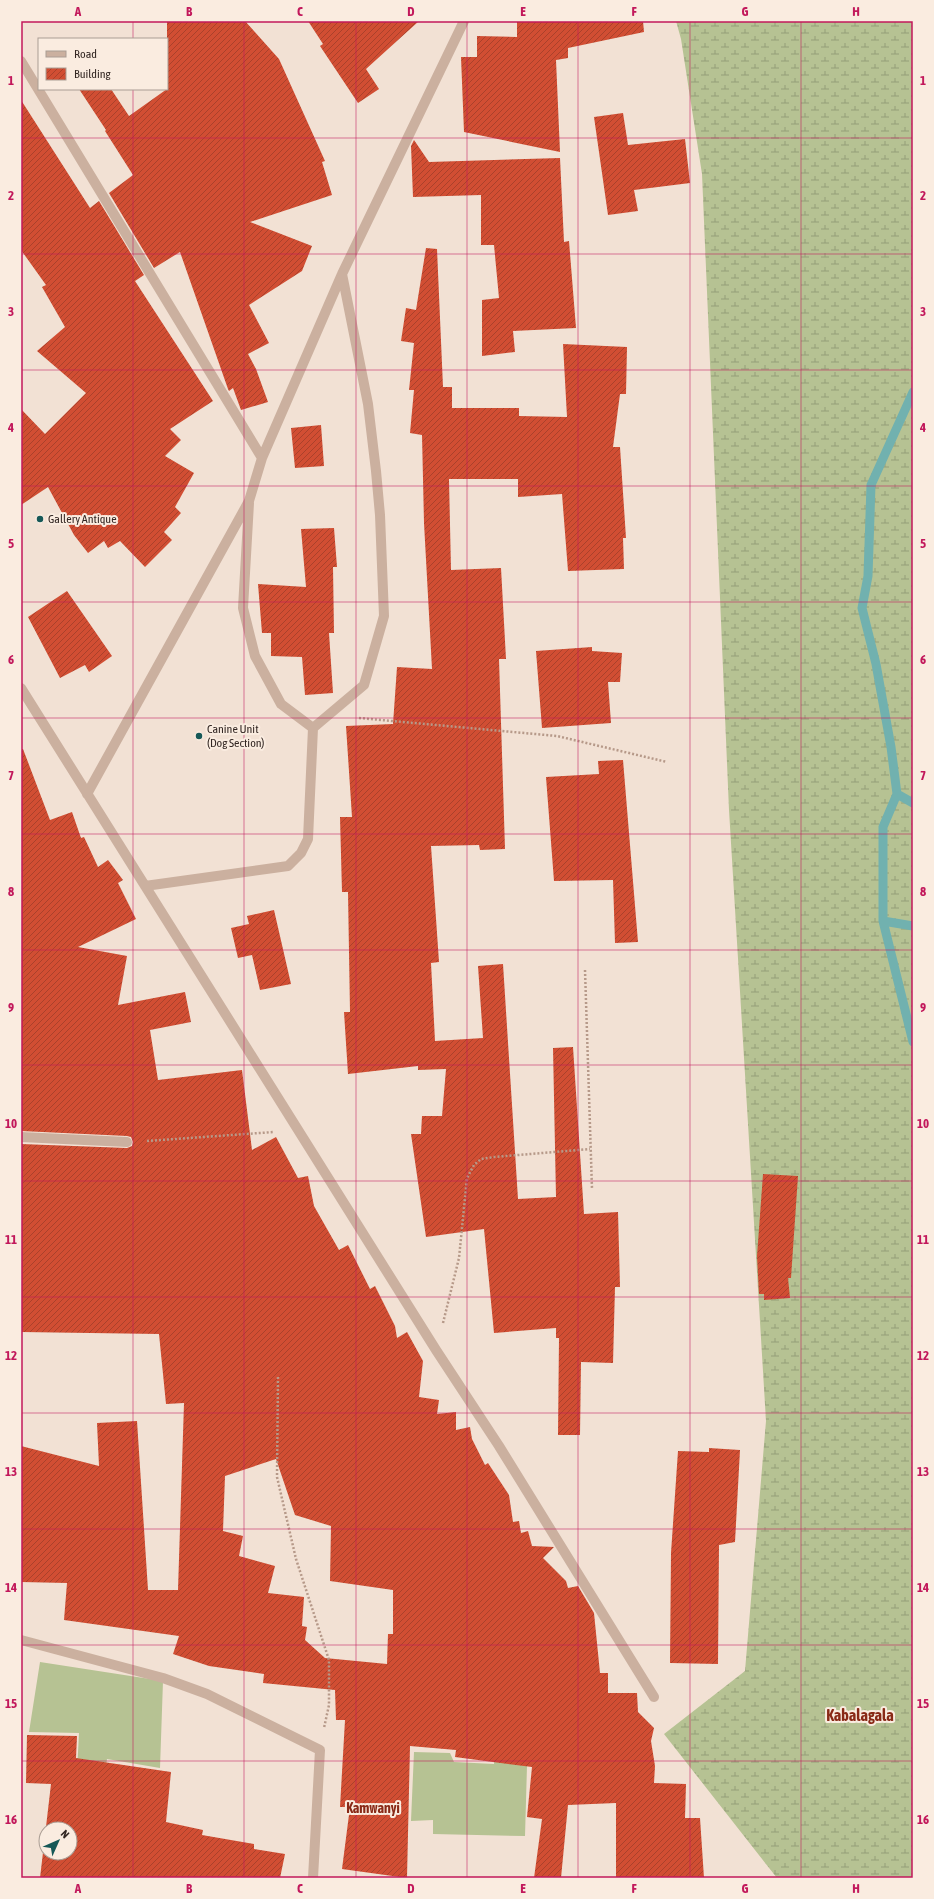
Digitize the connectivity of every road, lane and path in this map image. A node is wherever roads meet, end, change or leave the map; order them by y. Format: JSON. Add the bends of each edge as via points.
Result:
{"nodes":[{"id":1,"x":464,"y":21,"type":"edge"},
{"id":2,"x":21,"y":61,"type":"edge"},
{"id":3,"x":38,"y":89,"type":"edge"},
{"id":4,"x":39,"y":90,"type":"edge"},
{"id":5,"x":342,"y":274,"type":"junction"},
{"id":6,"x":262,"y":458,"type":"junction"},
{"id":7,"x":249,"y":501,"type":"junction"},
{"id":8,"x":21,"y":688,"type":"edge"},
{"id":9,"x":329,"y":715,"type":"junction"},
{"id":10,"x":313,"y":728,"type":"junction"},
{"id":11,"x":666,"y":762,"type":"dead end"},
{"id":12,"x":87,"y":794,"type":"junction"},
{"id":13,"x":145,"y":886,"type":"junction"},
{"id":14,"x":585,"y":970,"type":"dead end"},
{"id":15,"x":298,"y":1130,"type":"junction"},
{"id":16,"x":21,"y":1137,"type":"edge"},
{"id":17,"x":127,"y":1142,"type":"joint"},
{"id":18,"x":590,"y":1149,"type":"junction"},
{"id":19,"x":592,"y":1189,"type":"dead end"},
{"id":20,"x":436,"y":1350,"type":"junction"},
{"id":21,"x":278,"y":1377,"type":"dead end"},
{"id":22,"x":21,"y":1640,"type":"edge"},
{"id":23,"x":654,"y":1697,"type":"dead end"},
{"id":24,"x":320,"y":1750,"type":"junction"},
{"id":25,"x":312,"y":1878,"type":"edge"}],
"edges":[{"from":1,"to":5,"type":"street"},
{"from":2,"to":3,"type":"street"},
{"from":4,"to":6,"type":"street"},
{"from":5,"to":6,"type":"street"},
{"from":5,"to":9,"type":"street","via":[[368,404],[380,515],[384,616],[364,686]]},
{"from":6,"to":7,"type":"street"},
{"from":7,"to":10,"type":"street","via":[[243,608],[255,656],[281,704]]},
{"from":7,"to":12,"type":"street"},
{"from":8,"to":12,"type":"street"},
{"from":9,"to":10,"type":"street"},
{"from":9,"to":11,"type":"path","via":[[557,736]]},
{"from":10,"to":13,"type":"street","via":[[308,839],[301,853],[288,866]]},
{"from":12,"to":13,"type":"street"},
{"from":13,"to":15,"type":"street"},
{"from":14,"to":18,"type":"path"},
{"from":15,"to":17,"type":"path"},
{"from":15,"to":20,"type":"street"},
{"from":16,"to":17,"type":"street"},
{"from":18,"to":19,"type":"path"},
{"from":18,"to":20,"type":"path","via":[[494,1156],[481,1159],[474,1165],[467,1178],[459,1258]]},
{"from":20,"to":23,"type":"street","via":[[499,1446]]},
{"from":21,"to":24,"type":"path","via":[[277,1477],[296,1559],[329,1660],[329,1705]]},
{"from":22,"to":24,"type":"street","via":[[163,1678],[207,1694]]},
{"from":24,"to":25,"type":"street"}]}
